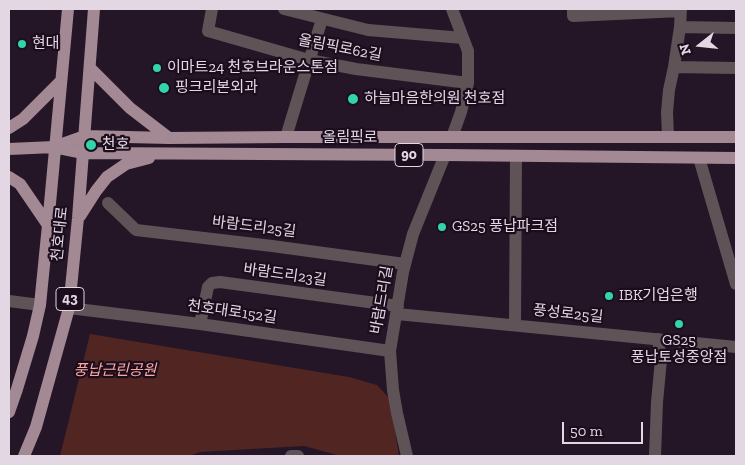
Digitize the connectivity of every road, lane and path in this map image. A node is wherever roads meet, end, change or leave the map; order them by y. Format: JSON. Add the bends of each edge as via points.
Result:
{"nodes":[{"id":1,"x":68,"y":9,"type":"edge"},
{"id":2,"x":94,"y":9,"type":"edge"},
{"id":3,"x":212,"y":9,"type":"edge"},
{"id":4,"x":284,"y":9,"type":"edge"},
{"id":5,"x":452,"y":9,"type":"edge"},
{"id":6,"x":573,"y":9,"type":"edge"},
{"id":7,"x":681,"y":10,"type":"edge"},
{"id":8,"x":322,"y":19,"type":"junction"},
{"id":9,"x":680,"y":27,"type":"junction"},
{"id":10,"x":736,"y":28,"type":"edge"},
{"id":11,"x":463,"y":38,"type":"junction"},
{"id":12,"x":309,"y":60,"type":"junction"},
{"id":13,"x":674,"y":67,"type":"junction"},
{"id":14,"x":90,"y":68,"type":"junction"},
{"id":15,"x":736,"y":68,"type":"edge"},
{"id":16,"x":61,"y":81,"type":"junction"},
{"id":17,"x":468,"y":84,"type":"junction"},
{"id":18,"x":9,"y":128,"type":"edge"},
{"id":19,"x":84,"y":136,"type":"junction"},
{"id":20,"x":668,"y":136,"type":"junction"},
{"id":21,"x":286,"y":137,"type":"junction"},
{"id":22,"x":452,"y":137,"type":"junction"},
{"id":23,"x":736,"y":137,"type":"edge"},
{"id":24,"x":165,"y":138,"type":"junction"},
{"id":25,"x":54,"y":148,"type":"junction"},
{"id":26,"x":9,"y":149,"type":"edge"},
{"id":27,"x":82,"y":153,"type":"junction"},
{"id":28,"x":137,"y":153,"type":"junction"},
{"id":29,"x":167,"y":153,"type":"junction"},
{"id":30,"x":445,"y":155,"type":"junction"},
{"id":31,"x":516,"y":156,"type":"junction"},
{"id":32,"x":698,"y":158,"type":"junction"},
{"id":33,"x":736,"y":158,"type":"edge"},
{"id":34,"x":9,"y":177,"type":"edge"},
{"id":35,"x":108,"y":203,"type":"dead end"},
{"id":36,"x":78,"y":218,"type":"junction"},
{"id":37,"x":48,"y":225,"type":"junction"},
{"id":38,"x":405,"y":264,"type":"junction"},
{"id":39,"x":733,"y":264,"type":"edge"},
{"id":40,"x":736,"y":284,"type":"edge"},
{"id":41,"x":9,"y":301,"type":"edge"},
{"id":42,"x":40,"y":305,"type":"junction"},
{"id":43,"x":69,"y":308,"type":"junction"},
{"id":44,"x":398,"y":310,"type":"junction"},
{"id":45,"x":200,"y":324,"type":"junction"},
{"id":46,"x":515,"y":325,"type":"junction"},
{"id":47,"x":658,"y":339,"type":"junction"},
{"id":48,"x":736,"y":347,"type":"edge"},
{"id":49,"x":390,"y":350,"type":"junction"},
{"id":50,"x":13,"y":386,"type":"edge"},
{"id":51,"x":9,"y":412,"type":"edge"},
{"id":52,"x":24,"y":456,"type":"edge"},
{"id":53,"x":291,"y":456,"type":"edge"},
{"id":54,"x":298,"y":456,"type":"edge"},
{"id":55,"x":407,"y":456,"type":"edge"},
{"id":56,"x":655,"y":456,"type":"edge"}],
"edges":[{"from":1,"to":16,"type":"main road","name":"천호대로"},
{"from":2,"to":14,"type":"main road","name":"천호대로","number":"43"},
{"from":3,"to":12,"type":"street","name":"올림픽로62길","via":[[208,31]]},
{"from":4,"to":8,"type":"street","name":"올림픽로62길"},
{"from":5,"to":11,"type":"street"},
{"from":6,"to":7,"type":"street","via":[[573,16]]},
{"from":7,"to":9,"type":"street"},
{"from":8,"to":11,"type":"street","name":"올림픽로62길","via":[[368,30]]},
{"from":8,"to":12,"type":"street"},
{"from":9,"to":10,"type":"street"},
{"from":9,"to":13,"type":"street"},
{"from":11,"to":17,"type":"street","via":[[468,51]]},
{"from":12,"to":17,"type":"street","name":"올림픽로62길"},
{"from":12,"to":21,"type":"street"},
{"from":13,"to":15,"type":"street"},
{"from":13,"to":20,"type":"street","via":[[667,112]]},
{"from":14,"to":19,"type":"main road","name":"천호대로","number":"43"},
{"from":14,"to":24,"type":"main road"},
{"from":16,"to":18,"type":"main road","via":[[23,119]]},
{"from":16,"to":25,"type":"main road","name":"천호대로"},
{"from":17,"to":22,"type":"street"},
{"from":19,"to":24,"type":"main road","name":"올림픽로","number":"90"},
{"from":19,"to":25,"type":"main road","name":"올림픽로","number":"90"},
{"from":19,"to":27,"type":"main road","name":"천호대로","number":"43"},
{"from":20,"to":22,"type":"main road","name":"올림픽로","number":"90"},
{"from":20,"to":23,"type":"main road","name":"올림픽로","number":"90"},
{"from":21,"to":22,"type":"main road","name":"올림픽로","number":"90"},
{"from":21,"to":24,"type":"main road","name":"올림픽로","number":"90"},
{"from":24,"to":28,"type":"main road","via":[[157,142],[135,143],[132,146]]},
{"from":25,"to":26,"type":"main road","name":"올림픽로","number":"90"},
{"from":25,"to":27,"type":"main road","name":"올림픽로","number":"90"},
{"from":25,"to":37,"type":"main road","name":"천호대로","number":"43"},
{"from":27,"to":28,"type":"main road","name":"올림픽로","number":"90"},
{"from":27,"to":36,"type":"main road","name":"천호대로","number":"43"},
{"from":28,"to":29,"type":"main road","name":"올림픽로","number":"90"},
{"from":29,"to":30,"type":"main road","name":"올림픽로","number":"90"},
{"from":29,"to":36,"type":"main road","via":[[126,164],[107,177]]},
{"from":30,"to":31,"type":"main road","name":"올림픽로","number":"90"},
{"from":30,"to":38,"type":"street","name":"바람드리길","via":[[413,234]]},
{"from":31,"to":32,"type":"main road","name":"올림픽로","number":"90"},
{"from":31,"to":46,"type":"street"},
{"from":32,"to":33,"type":"main road","name":"올림픽로","number":"90"},
{"from":32,"to":39,"type":"street"},
{"from":34,"to":37,"type":"main road","via":[[20,184]]},
{"from":35,"to":38,"type":"street","name":"바람드리25길","via":[[136,230]]},
{"from":36,"to":43,"type":"main road","name":"천호대로","number":"43"},
{"from":37,"to":42,"type":"main road","name":"천호대로","number":"43"},
{"from":38,"to":44,"type":"street","name":"바람드리길"},
{"from":39,"to":40,"type":"street"},
{"from":41,"to":42,"type":"street"},
{"from":42,"to":50,"type":"main road","name":"천호대로","number":"43","via":[[33,336]]},
{"from":43,"to":45,"type":"street","name":"천호대로152길"},
{"from":43,"to":52,"type":"main road","name":"천호대로","number":"43","via":[[36,427]]},
{"from":44,"to":45,"type":"street","name":"바람드리23길","via":[[220,282],[208,287]]},
{"from":44,"to":46,"type":"street","name":"풍성로25길"},
{"from":44,"to":49,"type":"street","name":"바람드리길"},
{"from":45,"to":49,"type":"street","name":"천호대로152길"},
{"from":46,"to":47,"type":"street","name":"풍성로25길"},
{"from":47,"to":48,"type":"street","name":"풍성로25길"},
{"from":47,"to":56,"type":"street","via":[[661,360]]},
{"from":49,"to":55,"type":"street","name":"바람드리길","via":[[392,390]]},
{"from":50,"to":51,"type":"main road","name":"천호대로","number":"43"},
{"from":53,"to":54,"type":"street"}]}
